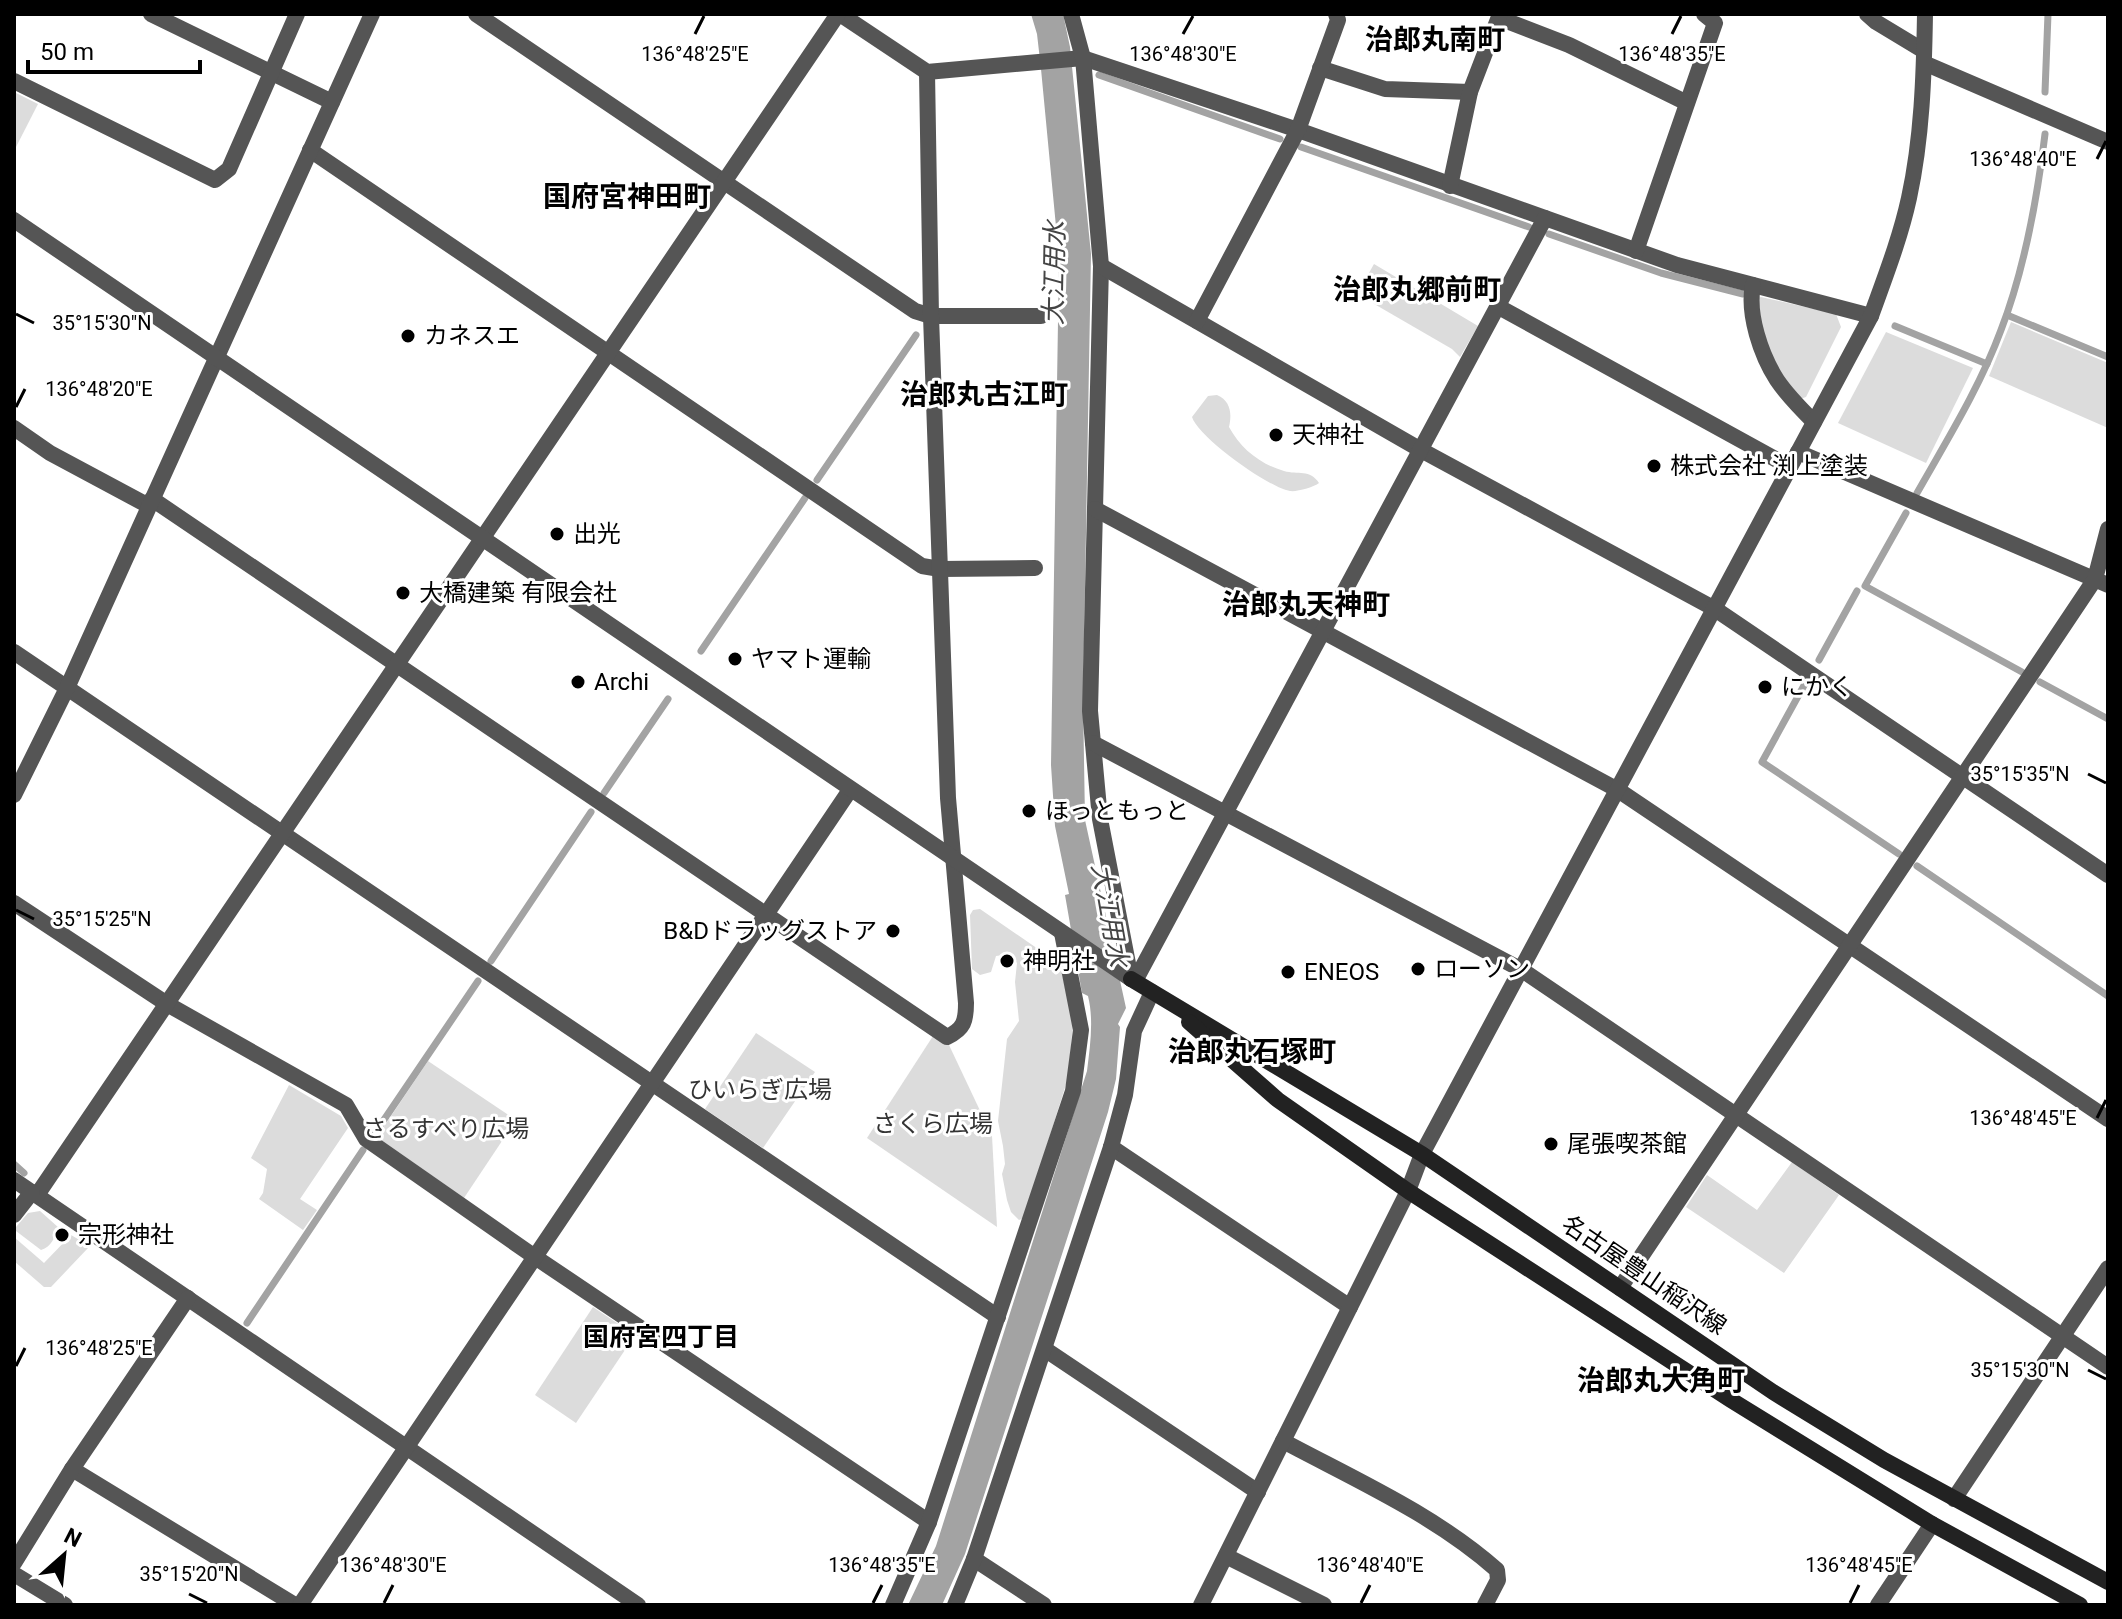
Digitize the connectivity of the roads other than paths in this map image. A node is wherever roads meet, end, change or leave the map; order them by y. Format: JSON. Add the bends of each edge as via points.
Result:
{"nodes":[{"id":1,"x":151,"y":14,"type":"edge"},
{"id":2,"x":297,"y":14,"type":"edge"},
{"id":3,"x":372,"y":14,"type":"edge"},
{"id":4,"x":476,"y":14,"type":"edge"},
{"id":5,"x":839,"y":14,"type":"edge"},
{"id":6,"x":1071,"y":14,"type":"edge"},
{"id":7,"x":1336,"y":14,"type":"edge"},
{"id":8,"x":1704,"y":14,"type":"edge"},
{"id":9,"x":1867,"y":14,"type":"edge"},
{"id":10,"x":1925,"y":14,"type":"edge"},
{"id":11,"x":1499,"y":16,"type":"edge"},
{"id":12,"x":1924,"y":57,"type":"junction"},
{"id":13,"x":1083,"y":58,"type":"junction"},
{"id":14,"x":1320,"y":68,"type":"junction"},
{"id":15,"x":271,"y":72,"type":"junction"},
{"id":16,"x":927,"y":72,"type":"junction"},
{"id":17,"x":14,"y":81,"type":"edge"},
{"id":18,"x":1470,"y":92,"type":"junction"},
{"id":19,"x":332,"y":102,"type":"junction"},
{"id":20,"x":1685,"y":102,"type":"junction"},
{"id":21,"x":1298,"y":130,"type":"junction"},
{"id":22,"x":2108,"y":142,"type":"edge"},
{"id":23,"x":310,"y":150,"type":"junction"},
{"id":24,"x":724,"y":182,"type":"junction"},
{"id":25,"x":1450,"y":186,"type":"junction"},
{"id":26,"x":1545,"y":218,"type":"junction"},
{"id":27,"x":14,"y":220,"type":"edge"},
{"id":28,"x":1636,"y":251,"type":"junction"},
{"id":29,"x":1101,"y":266,"type":"junction"},
{"id":30,"x":1753,"y":285,"type":"junction"},
{"id":31,"x":1497,"y":306,"type":"junction"},
{"id":32,"x":931,"y":316,"type":"junction"},
{"id":33,"x":1041,"y":316,"type":"dead end"},
{"id":34,"x":1871,"y":316,"type":"junction"},
{"id":35,"x":1197,"y":321,"type":"junction"},
{"id":36,"x":609,"y":353,"type":"junction"},
{"id":37,"x":216,"y":358,"type":"junction"},
{"id":38,"x":1814,"y":422,"type":"junction"},
{"id":39,"x":14,"y":428,"type":"edge"},
{"id":40,"x":1421,"y":450,"type":"junction"},
{"id":41,"x":1794,"y":460,"type":"junction"},
{"id":42,"x":150,"y":503,"type":"junction"},
{"id":43,"x":1095,"y":509,"type":"junction"},
{"id":44,"x":2108,"y":529,"type":"edge"},
{"id":45,"x":483,"y":540,"type":"junction"},
{"id":46,"x":1035,"y":568,"type":"dead end"},
{"id":47,"x":940,"y":569,"type":"junction"},
{"id":48,"x":2102,"y":582,"type":"edge"},
{"id":49,"x":1715,"y":609,"type":"junction"},
{"id":50,"x":1322,"y":633,"type":"junction"},
{"id":51,"x":14,"y":652,"type":"edge"},
{"id":52,"x":397,"y":666,"type":"junction"},
{"id":53,"x":67,"y":688,"type":"junction"},
{"id":54,"x":1093,"y":743,"type":"junction"},
{"id":55,"x":1963,"y":777,"type":"junction"},
{"id":56,"x":850,"y":790,"type":"junction"},
{"id":57,"x":1618,"y":790,"type":"junction"},
{"id":58,"x":14,"y":795,"type":"edge"},
{"id":59,"x":1226,"y":813,"type":"junction"},
{"id":60,"x":283,"y":833,"type":"junction"},
{"id":61,"x":951,"y":858,"type":"junction"},
{"id":62,"x":2108,"y":875,"type":"edge"},
{"id":63,"x":14,"y":903,"type":"edge"},
{"id":64,"x":765,"y":915,"type":"junction"},
{"id":65,"x":1065,"y":935,"type":"junction"},
{"id":66,"x":1849,"y":946,"type":"junction"},
{"id":67,"x":1522,"y":970,"type":"junction"},
{"id":68,"x":1130,"y":978,"type":"junction"},
{"id":69,"x":1156,"y":994,"type":"junction"},
{"id":70,"x":167,"y":1004,"type":"junction"},
{"id":71,"x":652,"y":1083,"type":"junction"},
{"id":72,"x":1736,"y":1115,"type":"junction"},
{"id":73,"x":2108,"y":1119,"type":"edge"},
{"id":74,"x":1111,"y":1147,"type":"junction"},
{"id":75,"x":1422,"y":1154,"type":"junction"},
{"id":76,"x":14,"y":1180,"type":"edge"},
{"id":77,"x":1408,"y":1191,"type":"junction"},
{"id":78,"x":34,"y":1194,"type":"junction"},
{"id":79,"x":14,"y":1215,"type":"edge"},
{"id":80,"x":535,"y":1257,"type":"junction"},
{"id":81,"x":2108,"y":1268,"type":"edge"},
{"id":82,"x":1620,"y":1288,"type":"junction"},
{"id":83,"x":188,"y":1298,"type":"junction"},
{"id":84,"x":1350,"y":1307,"type":"junction"},
{"id":85,"x":998,"y":1317,"type":"junction"},
{"id":86,"x":2062,"y":1336,"type":"junction"},
{"id":87,"x":1046,"y":1350,"type":"junction"},
{"id":88,"x":2108,"y":1367,"type":"edge"},
{"id":89,"x":1283,"y":1441,"type":"junction"},
{"id":90,"x":406,"y":1447,"type":"junction"},
{"id":91,"x":72,"y":1469,"type":"junction"},
{"id":92,"x":1258,"y":1492,"type":"junction"},
{"id":93,"x":1954,"y":1499,"type":"junction"},
{"id":94,"x":929,"y":1522,"type":"junction"},
{"id":95,"x":1932,"y":1524,"type":"junction"},
{"id":96,"x":1226,"y":1556,"type":"junction"},
{"id":97,"x":974,"y":1559,"type":"junction"},
{"id":98,"x":14,"y":1563,"type":"edge"},
{"id":99,"x":14,"y":1574,"type":"edge"},
{"id":100,"x":2108,"y":1582,"type":"edge"},
{"id":101,"x":65,"y":1605,"type":"edge"},
{"id":102,"x":297,"y":1605,"type":"edge"},
{"id":103,"x":638,"y":1605,"type":"edge"},
{"id":104,"x":893,"y":1605,"type":"edge"},
{"id":105,"x":955,"y":1605,"type":"edge"},
{"id":106,"x":1044,"y":1605,"type":"edge"},
{"id":107,"x":1201,"y":1605,"type":"edge"},
{"id":108,"x":1324,"y":1605,"type":"edge"},
{"id":109,"x":1485,"y":1605,"type":"edge"},
{"id":110,"x":1878,"y":1605,"type":"edge"},
{"id":111,"x":2080,"y":1605,"type":"edge"}],
"edges":[{"from":1,"to":15,"type":"street"},
{"from":2,"to":15,"type":"street"},
{"from":3,"to":19,"type":"street"},
{"from":4,"to":24,"type":"street"},
{"from":5,"to":16,"type":"street"},
{"from":5,"to":24,"type":"street"},
{"from":6,"to":13,"type":"street"},
{"from":7,"to":14,"type":"street"},
{"from":8,"to":20,"type":"street","via":[[1715,23]]},
{"from":9,"to":12,"type":"street"},
{"from":10,"to":12,"type":"street"},
{"from":11,"to":18,"type":"street"},
{"from":11,"to":20,"type":"street"},
{"from":12,"to":22,"type":"street"},
{"from":12,"to":34,"type":"street","via":[[1909,197]]},
{"from":13,"to":16,"type":"street"},
{"from":13,"to":21,"type":"street"},
{"from":13,"to":29,"type":"street"},
{"from":14,"to":18,"type":"street","via":[[1385,89]]},
{"from":14,"to":21,"type":"street"},
{"from":15,"to":17,"type":"street","via":[[229,169],[215,180]]},
{"from":15,"to":19,"type":"street"},
{"from":16,"to":32,"type":"street"},
{"from":18,"to":25,"type":"street"},
{"from":19,"to":23,"type":"street"},
{"from":20,"to":28,"type":"street"},
{"from":21,"to":25,"type":"street"},
{"from":21,"to":35,"type":"street"},
{"from":23,"to":36,"type":"street"},
{"from":23,"to":37,"type":"street"},
{"from":24,"to":32,"type":"street","via":[[915,311]]},
{"from":24,"to":36,"type":"street"},
{"from":25,"to":26,"type":"street"},
{"from":26,"to":28,"type":"street"},
{"from":26,"to":31,"type":"street"},
{"from":27,"to":37,"type":"street"},
{"from":28,"to":30,"type":"street"},
{"from":29,"to":35,"type":"street"},
{"from":29,"to":43,"type":"street"},
{"from":30,"to":34,"type":"street"},
{"from":30,"to":38,"type":"street","via":[[1749,301],[1762,349],[1776,379]]},
{"from":31,"to":40,"type":"street"},
{"from":31,"to":41,"type":"street"},
{"from":32,"to":33,"type":"street"},
{"from":32,"to":47,"type":"street"},
{"from":34,"to":38,"type":"street"},
{"from":35,"to":40,"type":"street"},
{"from":36,"to":45,"type":"street"},
{"from":36,"to":47,"type":"street","via":[[922,566]]},
{"from":37,"to":42,"type":"street"},
{"from":37,"to":45,"type":"street"},
{"from":38,"to":41,"type":"street"},
{"from":39,"to":42,"type":"street","via":[[50,453]]},
{"from":40,"to":49,"type":"street"},
{"from":40,"to":50,"type":"street"},
{"from":41,"to":48,"type":"street"},
{"from":41,"to":49,"type":"street"},
{"from":42,"to":52,"type":"street"},
{"from":42,"to":53,"type":"street"},
{"from":43,"to":50,"type":"street"},
{"from":43,"to":54,"type":"street"},
{"from":44,"to":48,"type":"street"},
{"from":45,"to":52,"type":"street"},
{"from":45,"to":56,"type":"street"},
{"from":46,"to":47,"type":"street"},
{"from":47,"to":61,"type":"street"},
{"from":48,"to":55,"type":"street"},
{"from":49,"to":55,"type":"street"},
{"from":49,"to":57,"type":"street"},
{"from":50,"to":57,"type":"street"},
{"from":50,"to":59,"type":"street"},
{"from":51,"to":53,"type":"street"},
{"from":52,"to":60,"type":"street"},
{"from":52,"to":64,"type":"street"},
{"from":53,"to":58,"type":"street"},
{"from":53,"to":60,"type":"street"},
{"from":54,"to":59,"type":"street"},
{"from":54,"to":68,"type":"street","via":[[1100,819]]},
{"from":55,"to":62,"type":"street"},
{"from":55,"to":66,"type":"street"},
{"from":56,"to":61,"type":"street"},
{"from":56,"to":64,"type":"street"},
{"from":57,"to":66,"type":"street"},
{"from":57,"to":67,"type":"street"},
{"from":59,"to":67,"type":"street"},
{"from":59,"to":68,"type":"street"},
{"from":60,"to":70,"type":"street"},
{"from":60,"to":71,"type":"street"},
{"from":61,"to":64,"type":"street","via":[[966,1022],[947,1037]]},
{"from":61,"to":65,"type":"street"},
{"from":63,"to":70,"type":"street"},
{"from":64,"to":71,"type":"street"},
{"from":65,"to":68,"type":"street"},
{"from":65,"to":85,"type":"street","via":[[1081,1030],[1073,1091]]},
{"from":66,"to":72,"type":"street"},
{"from":66,"to":73,"type":"street"},
{"from":67,"to":72,"type":"street"},
{"from":67,"to":75,"type":"street"},
{"from":68,"to":69,"type":"main road","name":"名古屋豊山稲沢線"},
{"from":69,"to":74,"type":"street","via":[[1134,1031]]},
{"from":69,"to":75,"type":"main road","name":"名古屋豊山稲沢線"},
{"from":69,"to":77,"type":"main road","name":"名古屋豊山稲沢線","via":[[1278,1100]]},
{"from":70,"to":78,"type":"street"},
{"from":70,"to":80,"type":"street","via":[[346,1105],[366,1139]]},
{"from":71,"to":80,"type":"street"},
{"from":71,"to":85,"type":"street"},
{"from":72,"to":82,"type":"street"},
{"from":72,"to":86,"type":"street"},
{"from":74,"to":84,"type":"street"},
{"from":74,"to":87,"type":"street"},
{"from":75,"to":77,"type":"street"},
{"from":75,"to":82,"type":"main road","name":"名古屋豊山稲沢線"},
{"from":76,"to":78,"type":"street"},
{"from":77,"to":84,"type":"street"},
{"from":77,"to":95,"type":"main road","name":"名古屋豊山稲沢線"},
{"from":78,"to":79,"type":"street"},
{"from":78,"to":83,"type":"street"},
{"from":80,"to":90,"type":"street"},
{"from":80,"to":94,"type":"street"},
{"from":81,"to":86,"type":"street"},
{"from":82,"to":93,"type":"main road","name":"名古屋豊山稲沢線","via":[[1773,1392]]},
{"from":83,"to":90,"type":"street"},
{"from":83,"to":91,"type":"street"},
{"from":84,"to":89,"type":"street"},
{"from":85,"to":94,"type":"street"},
{"from":86,"to":88,"type":"street"},
{"from":86,"to":93,"type":"street"},
{"from":87,"to":92,"type":"street"},
{"from":87,"to":97,"type":"street"},
{"from":89,"to":92,"type":"street"},
{"from":89,"to":109,"type":"street","via":[[1397,1501],[1483,1557],[1497,1570],[1498,1580]]},
{"from":90,"to":102,"type":"street"},
{"from":90,"to":103,"type":"street"},
{"from":91,"to":98,"type":"street"},
{"from":91,"to":102,"type":"street"},
{"from":92,"to":96,"type":"street"},
{"from":93,"to":100,"type":"main road","name":"名古屋豊山稲沢線"},
{"from":94,"to":104,"type":"street"},
{"from":95,"to":110,"type":"street"},
{"from":95,"to":111,"type":"main road","name":"名古屋豊山稲沢線"},
{"from":96,"to":107,"type":"street"},
{"from":96,"to":108,"type":"street"},
{"from":97,"to":105,"type":"street"},
{"from":97,"to":106,"type":"street"},
{"from":99,"to":101,"type":"street"}]}
